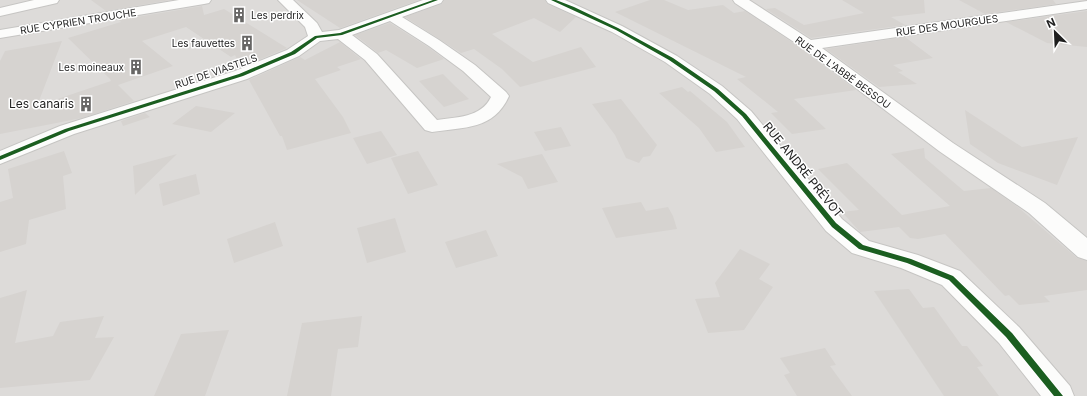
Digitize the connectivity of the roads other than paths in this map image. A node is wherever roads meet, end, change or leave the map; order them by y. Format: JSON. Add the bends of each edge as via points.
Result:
{"nodes":[{"id":1,"x":52,"y":0,"type":"edge"},
{"id":2,"x":204,"y":0,"type":"edge"},
{"id":3,"x":285,"y":0,"type":"edge"},
{"id":4,"x":436,"y":0,"type":"edge"},
{"id":5,"x":553,"y":0,"type":"edge"},
{"id":6,"x":740,"y":0,"type":"edge"},
{"id":7,"x":1084,"y":0,"type":"edge"},
{"id":8,"x":1087,"y":1,"type":"edge"},
{"id":9,"x":1087,"y":5,"type":"edge"},
{"id":10,"x":0,"y":12,"type":"edge"},
{"id":11,"x":391,"y":16,"type":"junction"},
{"id":12,"x":0,"y":34,"type":"edge"},
{"id":13,"x":341,"y":34,"type":"junction"},
{"id":14,"x":316,"y":37,"type":"junction"},
{"id":15,"x":808,"y":45,"type":"junction"},
{"id":16,"x":0,"y":158,"type":"edge"},
{"id":17,"x":1087,"y":251,"type":"edge"},
{"id":18,"x":1059,"y":396,"type":"edge"}],
"edges":[{"from":1,"to":10,"type":"street"},
{"from":2,"to":12,"type":"street","name":"RUE CYPRIEN TROUCHE"},
{"from":3,"to":14,"type":"street","via":[[312,26]]},
{"from":4,"to":11,"type":"street","name":"RUE DE VIASTELS"},
{"from":5,"to":18,"type":"street","name":"RUE ANDRÉ PRÉVOT","via":[[617,29],[671,59],[716,90],[744,115],[834,225],[861,247],[909,261],[951,278],[1009,335]]},
{"from":6,"to":15,"type":"street","name":"RUE DE L'ABBÉ BESSOU"},
{"from":7,"to":8,"type":"street"},
{"from":9,"to":15,"type":"street","name":"RUE DES MOURGUES"},
{"from":11,"to":13,"type":"street","name":"RUE DE VIASTELS"},
{"from":11,"to":13,"type":"street","via":[[470,68],[500,96],[496,105],[479,119],[432,126],[371,57]]},
{"from":13,"to":14,"type":"street","name":"RUE DE VIASTELS"},
{"from":14,"to":16,"type":"street","name":"RUE DE VIASTELS","via":[[293,53],[241,75],[67,130]]},
{"from":15,"to":17,"type":"street","name":"RUE DE L'ABBÉ BESSOU","via":[[946,147],[1037,208]]}]}
